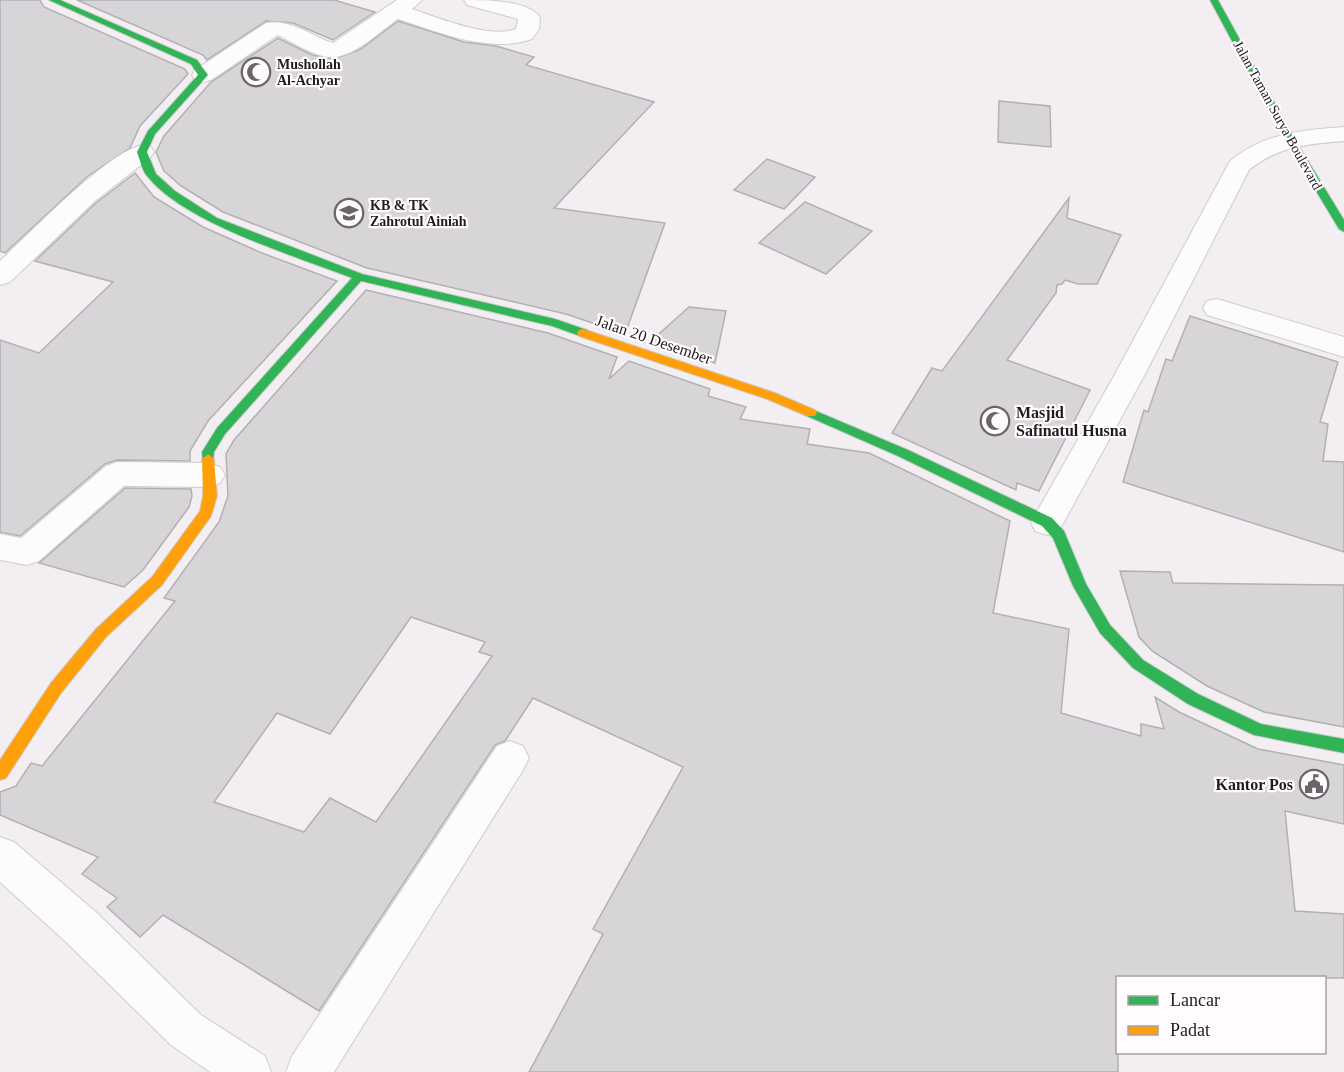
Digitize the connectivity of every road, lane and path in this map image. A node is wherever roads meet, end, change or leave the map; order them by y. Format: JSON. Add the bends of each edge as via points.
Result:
{"nodes":[{"id":1,"x":53,"y":0,"type":"edge"},
{"id":2,"x":475,"y":0,"type":"edge"},
{"id":3,"x":1214,"y":0,"type":"edge"},
{"id":4,"x":404,"y":6,"type":"edge"},
{"id":5,"x":203,"y":75,"type":"junction"},
{"id":6,"x":1344,"y":134,"type":"edge"},
{"id":7,"x":1289,"y":138,"type":"junction"},
{"id":8,"x":142,"y":152,"type":"junction"},
{"id":9,"x":1344,"y":229,"type":"edge"},
{"id":10,"x":0,"y":276,"type":"edge"},
{"id":11,"x":359,"y":277,"type":"junction"},
{"id":12,"x":1217,"y":308,"type":"dead end"},
{"id":13,"x":1344,"y":347,"type":"edge"},
{"id":14,"x":209,"y":475,"type":"junction"},
{"id":15,"x":1047,"y":522,"type":"junction"},
{"id":16,"x":0,"y":547,"type":"edge"},
{"id":17,"x":1344,"y":746,"type":"edge"},
{"id":18,"x":510,"y":758,"type":"dead end"},
{"id":19,"x":0,"y":773,"type":"edge"},
{"id":20,"x":0,"y":856,"type":"edge"},
{"id":21,"x":249,"y":1072,"type":"edge"},
{"id":22,"x":308,"y":1072,"type":"edge"}],
"edges":[{"from":1,"to":5,"type":"street","via":[[194,62]]},
{"from":2,"to":4,"type":"street","via":[[526,14],[528,30],[522,36],[495,38]]},
{"from":3,"to":7,"type":"street","name":"Jalan Taman Surya Boulevard"},
{"from":4,"to":5,"type":"street","via":[[334,50],[274,28]]},
{"from":5,"to":8,"type":"street","via":[[151,134]]},
{"from":6,"to":7,"type":"street"},
{"from":7,"to":9,"type":"street","name":"Jalan Taman Surya Boulevard"},
{"from":7,"to":15,"type":"street","via":[[1254,151],[1239,166]]},
{"from":8,"to":10,"type":"street"},
{"from":8,"to":11,"type":"street","name":"Jalan 20 Desember","via":[[151,174],[171,193],[213,220]]},
{"from":11,"to":14,"type":"street","via":[[221,431],[208,452]]},
{"from":11,"to":15,"type":"street","name":"Jalan 20 Desember","via":[[555,323],[771,396]]},
{"from":12,"to":13,"type":"street"},
{"from":14,"to":16,"type":"street","via":[[117,474],[27,552]]},
{"from":14,"to":19,"type":"street","via":[[206,512],[157,580],[102,633],[56,688]]},
{"from":15,"to":17,"type":"street","via":[[1059,535],[1080,586],[1105,629],[1138,664],[1193,699],[1259,730]]},
{"from":18,"to":22,"type":"street"},
{"from":20,"to":21,"type":"street","via":[[81,927],[186,1030]]}]}
